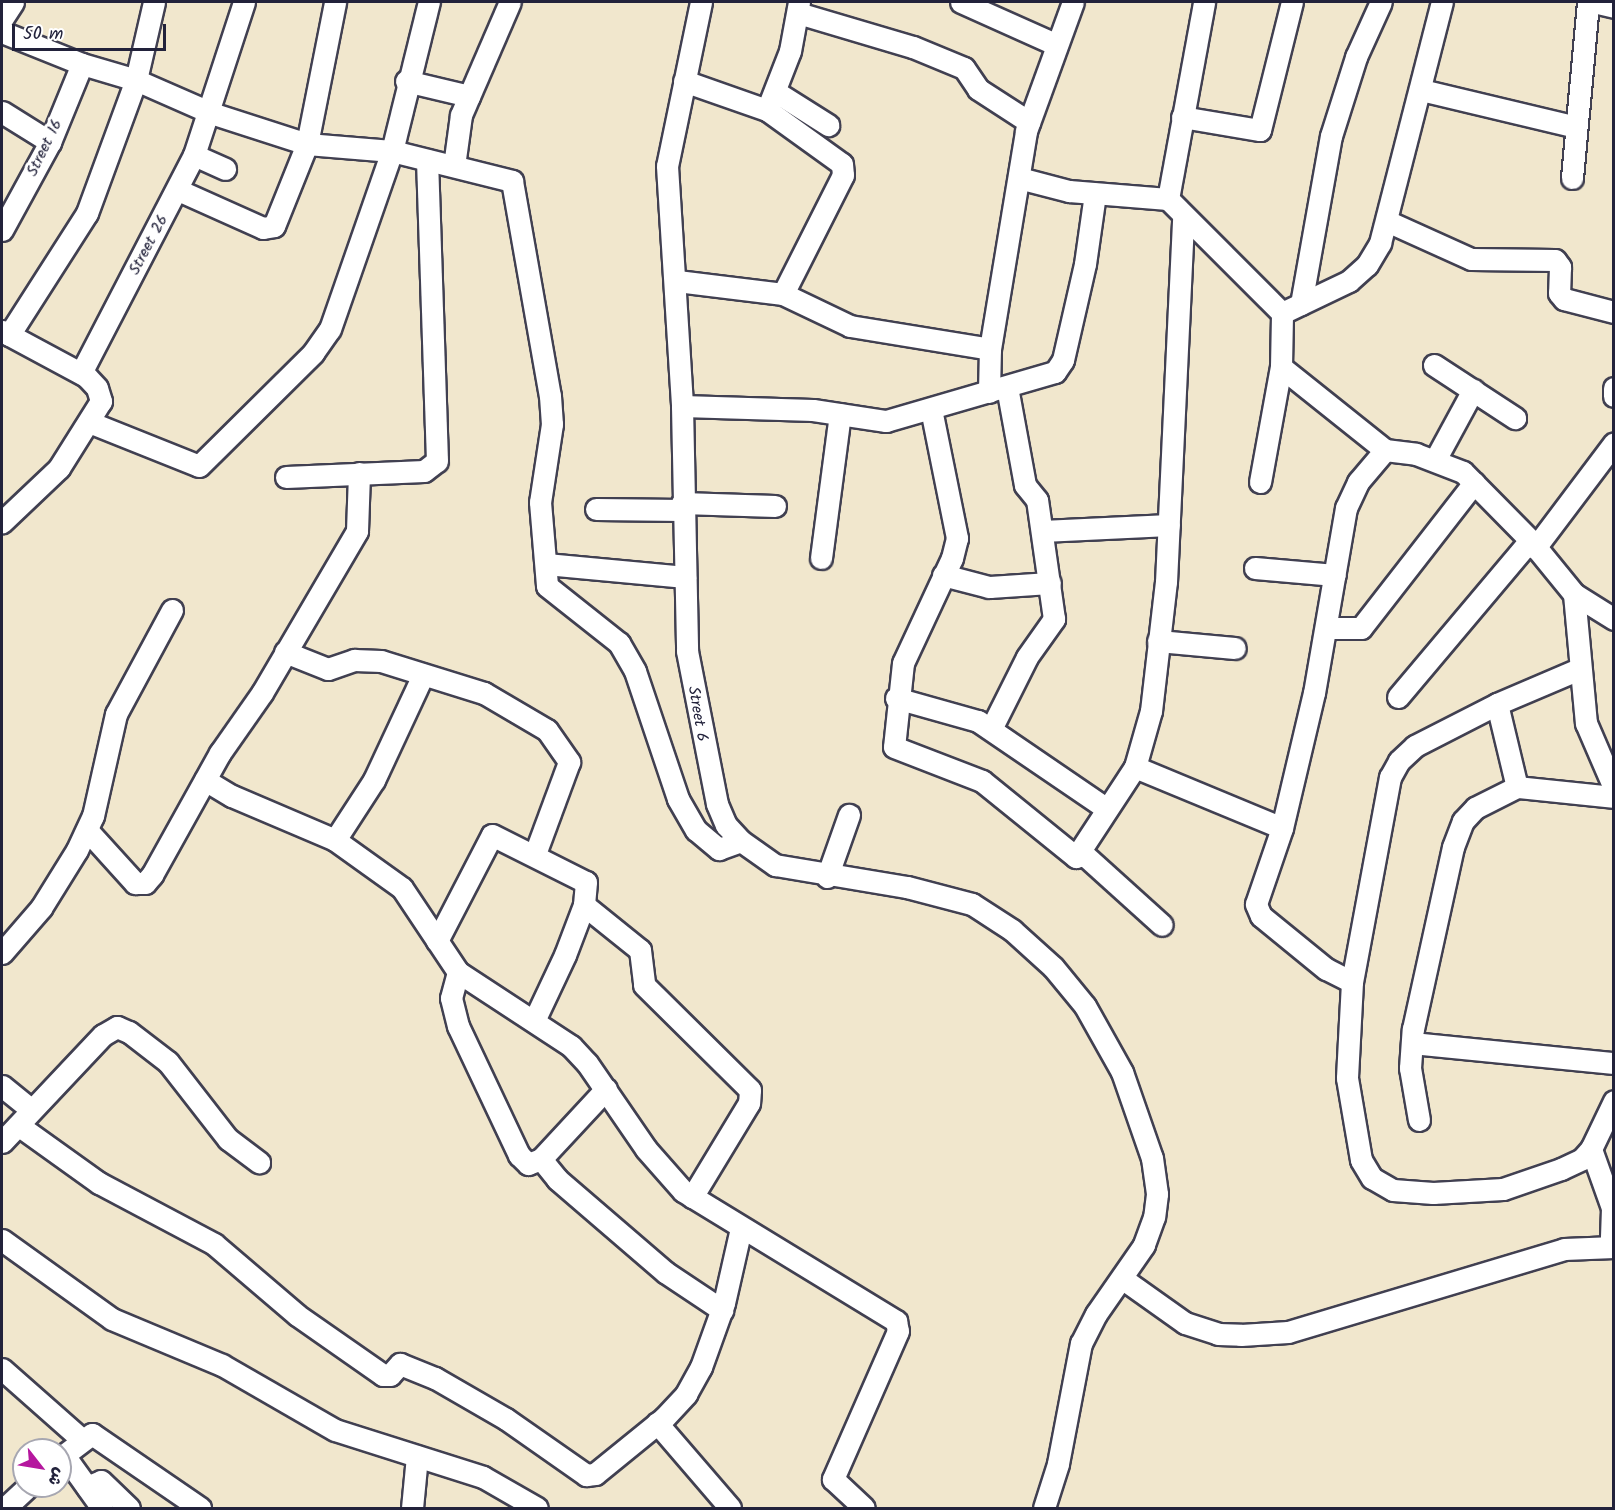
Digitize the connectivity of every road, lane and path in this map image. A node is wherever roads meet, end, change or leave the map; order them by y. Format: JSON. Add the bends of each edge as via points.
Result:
{"nodes":[{"id":1,"x":14,"y":2,"type":"edge"},
{"id":2,"x":154,"y":2,"type":"edge"},
{"id":3,"x":244,"y":2,"type":"edge"},
{"id":4,"x":335,"y":2,"type":"edge"},
{"id":5,"x":429,"y":2,"type":"edge"},
{"id":6,"x":510,"y":2,"type":"edge"},
{"id":7,"x":701,"y":2,"type":"edge"},
{"id":8,"x":961,"y":2,"type":"edge"},
{"id":9,"x":1073,"y":2,"type":"edge"},
{"id":10,"x":1204,"y":2,"type":"edge"},
{"id":11,"x":1292,"y":2,"type":"edge"},
{"id":12,"x":1381,"y":2,"type":"edge"},
{"id":13,"x":1442,"y":2,"type":"edge"},
{"id":14,"x":1588,"y":2,"type":"edge"},
{"id":15,"x":1593,"y":2,"type":"edge"},
{"id":16,"x":799,"y":7,"type":"edge"},
{"id":17,"x":1614,"y":7,"type":"edge"},
{"id":18,"x":2,"y":19,"type":"edge"},
{"id":19,"x":2,"y":32,"type":"edge"},
{"id":20,"x":1057,"y":45,"type":"junction"},
{"id":21,"x":82,"y":64,"type":"junction"},
{"id":22,"x":136,"y":80,"type":"junction"},
{"id":23,"x":406,"y":81,"type":"junction"},
{"id":24,"x":684,"y":81,"type":"junction"},
{"id":25,"x":1421,"y":90,"type":"junction"},
{"id":26,"x":469,"y":96,"type":"junction"},
{"id":27,"x":772,"y":101,"type":"junction"},
{"id":28,"x":2,"y":112,"type":"edge"},
{"id":29,"x":211,"y":113,"type":"junction"},
{"id":30,"x":1182,"y":117,"type":"junction"},
{"id":31,"x":1029,"y":122,"type":"junction"},
{"id":32,"x":828,"y":125,"type":"dead end"},
{"id":33,"x":1576,"y":127,"type":"junction"},
{"id":34,"x":50,"y":142,"type":"junction"},
{"id":35,"x":307,"y":144,"type":"junction"},
{"id":36,"x":392,"y":151,"type":"junction"},
{"id":37,"x":194,"y":155,"type":"junction"},
{"id":38,"x":427,"y":160,"type":"junction"},
{"id":39,"x":454,"y":166,"type":"junction"},
{"id":40,"x":225,"y":169,"type":"dead end"},
{"id":41,"x":1019,"y":178,"type":"junction"},
{"id":42,"x":1572,"y":178,"type":"dead end"},
{"id":43,"x":178,"y":190,"type":"junction"},
{"id":44,"x":1095,"y":194,"type":"junction"},
{"id":45,"x":1168,"y":199,"type":"junction"},
{"id":46,"x":1183,"y":215,"type":"junction"},
{"id":47,"x":1389,"y":222,"type":"junction"},
{"id":48,"x":2,"y":230,"type":"edge"},
{"id":49,"x":676,"y":280,"type":"junction"},
{"id":50,"x":783,"y":294,"type":"junction"},
{"id":51,"x":1292,"y":308,"type":"junction"},
{"id":52,"x":1614,"y":312,"type":"edge"},
{"id":53,"x":5,"y":333,"type":"edge"},
{"id":54,"x":990,"y":349,"type":"junction"},
{"id":55,"x":1434,"y":364,"type":"dead end"},
{"id":56,"x":1281,"y":367,"type":"junction"},
{"id":57,"x":81,"y":373,"type":"junction"},
{"id":58,"x":1614,"y":388,"type":"edge"},
{"id":59,"x":998,"y":389,"type":"junction"},
{"id":60,"x":1473,"y":390,"type":"junction"},
{"id":61,"x":1614,"y":396,"type":"edge"},
{"id":62,"x":682,"y":406,"type":"junction"},
{"id":63,"x":931,"y":409,"type":"junction"},
{"id":64,"x":840,"y":414,"type":"junction"},
{"id":65,"x":1515,"y":418,"type":"dead end"},
{"id":66,"x":89,"y":422,"type":"junction"},
{"id":67,"x":1614,"y":443,"type":"edge"},
{"id":68,"x":1385,"y":450,"type":"junction"},
{"id":69,"x":1435,"y":460,"type":"junction"},
{"id":70,"x":359,"y":473,"type":"junction"},
{"id":71,"x":286,"y":477,"type":"dead end"},
{"id":72,"x":1260,"y":482,"type":"dead end"},
{"id":73,"x":1474,"y":483,"type":"junction"},
{"id":74,"x":682,"y":506,"type":"junction"},
{"id":75,"x":775,"y":506,"type":"dead end"},
{"id":76,"x":596,"y":509,"type":"dead end"},
{"id":77,"x":2,"y":522,"type":"edge"},
{"id":78,"x":1169,"y":525,"type":"junction"},
{"id":79,"x":1042,"y":531,"type":"junction"},
{"id":80,"x":1532,"y":544,"type":"junction"},
{"id":81,"x":821,"y":558,"type":"dead end"},
{"id":82,"x":546,"y":564,"type":"junction"},
{"id":83,"x":1255,"y":568,"type":"dead end"},
{"id":84,"x":943,"y":575,"type":"junction"},
{"id":85,"x":1335,"y":575,"type":"junction"},
{"id":86,"x":685,"y":577,"type":"junction"},
{"id":87,"x":1050,"y":583,"type":"junction"},
{"id":88,"x":1574,"y":594,"type":"junction"},
{"id":89,"x":172,"y":610,"type":"dead end"},
{"id":90,"x":1614,"y":619,"type":"edge"},
{"id":91,"x":1328,"y":628,"type":"junction"},
{"id":92,"x":1158,"y":641,"type":"junction"},
{"id":93,"x":1235,"y":648,"type":"dead end"},
{"id":94,"x":285,"y":652,"type":"junction"},
{"id":95,"x":1579,"y":669,"type":"junction"},
{"id":96,"x":423,"y":675,"type":"junction"},
{"id":97,"x":1398,"y":697,"type":"dead end"},
{"id":98,"x":896,"y":698,"type":"junction"},
{"id":99,"x":1497,"y":704,"type":"junction"},
{"id":100,"x":991,"y":729,"type":"junction"},
{"id":101,"x":1135,"y":767,"type":"junction"},
{"id":102,"x":205,"y":780,"type":"junction"},
{"id":103,"x":1517,"y":787,"type":"junction"},
{"id":104,"x":1614,"y":788,"type":"edge"},
{"id":105,"x":1614,"y":797,"type":"edge"},
{"id":106,"x":1107,"y":809,"type":"junction"},
{"id":107,"x":849,"y":815,"type":"dead end"},
{"id":108,"x":1282,"y":828,"type":"junction"},
{"id":109,"x":87,"y":830,"type":"junction"},
{"id":110,"x":334,"y":840,"type":"junction"},
{"id":111,"x":741,"y":841,"type":"junction"},
{"id":112,"x":1080,"y":851,"type":"junction"},
{"id":113,"x":535,"y":854,"type":"junction"},
{"id":114,"x":827,"y":877,"type":"junction"},
{"id":115,"x":584,"y":905,"type":"junction"},
{"id":116,"x":1162,"y":925,"type":"dead end"},
{"id":117,"x":437,"y":941,"type":"junction"},
{"id":118,"x":2,"y":952,"type":"edge"},
{"id":119,"x":458,"y":972,"type":"junction"},
{"id":120,"x":1352,"y":982,"type":"junction"},
{"id":121,"x":534,"y":1021,"type":"junction"},
{"id":122,"x":1412,"y":1043,"type":"junction"},
{"id":123,"x":1614,"y":1063,"type":"edge"},
{"id":124,"x":2,"y":1086,"type":"edge"},
{"id":125,"x":606,"y":1089,"type":"junction"},
{"id":126,"x":1614,"y":1101,"type":"edge"},
{"id":127,"x":25,"y":1117,"type":"junction"},
{"id":128,"x":1419,"y":1120,"type":"dead end"},
{"id":129,"x":2,"y":1142,"type":"edge"},
{"id":130,"x":1591,"y":1149,"type":"junction"},
{"id":131,"x":541,"y":1159,"type":"junction"},
{"id":132,"x":259,"y":1162,"type":"dead end"},
{"id":133,"x":692,"y":1197,"type":"junction"},
{"id":134,"x":741,"y":1228,"type":"junction"},
{"id":135,"x":2,"y":1240,"type":"edge"},
{"id":136,"x":1612,"y":1246,"type":"edge"},
{"id":137,"x":1123,"y":1280,"type":"junction"},
{"id":138,"x":722,"y":1310,"type":"junction"},
{"id":139,"x":2,"y":1369,"type":"edge"},
{"id":140,"x":657,"y":1423,"type":"junction"},
{"id":141,"x":81,"y":1439,"type":"junction"},
{"id":142,"x":72,"y":1447,"type":"edge"},
{"id":143,"x":417,"y":1456,"type":"junction"},
{"id":144,"x":72,"y":1468,"type":"edge"},
{"id":145,"x":87,"y":1487,"type":"junction"},
{"id":146,"x":16,"y":1498,"type":"edge"},
{"id":147,"x":5,"y":1509,"type":"edge"},
{"id":148,"x":102,"y":1509,"type":"edge"},
{"id":149,"x":129,"y":1509,"type":"edge"},
{"id":150,"x":200,"y":1509,"type":"edge"},
{"id":151,"x":412,"y":1509,"type":"edge"},
{"id":152,"x":537,"y":1509,"type":"edge"},
{"id":153,"x":730,"y":1509,"type":"edge"},
{"id":154,"x":864,"y":1509,"type":"edge"},
{"id":155,"x":1044,"y":1509,"type":"edge"}],
"edges":[{"from":1,"to":18,"type":"street"},
{"from":2,"to":22,"type":"street"},
{"from":3,"to":29,"type":"street","name":"Street 26"},
{"from":4,"to":35,"type":"street"},
{"from":5,"to":23,"type":"street"},
{"from":6,"to":26,"type":"street"},
{"from":7,"to":24,"type":"street","name":"Street 6"},
{"from":8,"to":20,"type":"street"},
{"from":9,"to":20,"type":"street"},
{"from":10,"to":30,"type":"street"},
{"from":11,"to":30,"type":"street","via":[[1260,130]]},
{"from":12,"to":51,"type":"street","via":[[1356,57],[1331,136]]},
{"from":13,"to":25,"type":"street"},
{"from":14,"to":33,"type":"street"},
{"from":15,"to":17,"type":"street"},
{"from":16,"to":27,"type":"street"},
{"from":16,"to":31,"type":"street","via":[[964,68],[978,89]]},
{"from":19,"to":21,"type":"street"},
{"from":20,"to":31,"type":"street"},
{"from":21,"to":22,"type":"street"},
{"from":21,"to":34,"type":"street","name":"Street 16"},
{"from":22,"to":29,"type":"street"},
{"from":22,"to":53,"type":"street","via":[[87,213]]},
{"from":23,"to":26,"type":"street"},
{"from":23,"to":36,"type":"street"},
{"from":24,"to":27,"type":"street"},
{"from":24,"to":49,"type":"street","name":"Street 6","via":[[667,166]]},
{"from":25,"to":33,"type":"street"},
{"from":25,"to":47,"type":"street"},
{"from":26,"to":39,"type":"street","via":[[461,115]]},
{"from":27,"to":32,"type":"street"},
{"from":27,"to":50,"type":"street","via":[[844,169]]},
{"from":28,"to":34,"type":"street"},
{"from":29,"to":35,"type":"street"},
{"from":29,"to":37,"type":"street","name":"Street 26"},
{"from":30,"to":45,"type":"street"},
{"from":31,"to":41,"type":"street"},
{"from":33,"to":42,"type":"street"},
{"from":34,"to":48,"type":"street","name":"Street 16"},
{"from":35,"to":36,"type":"street"},
{"from":35,"to":43,"type":"street","via":[[278,220],[270,228]]},
{"from":36,"to":38,"type":"street"},
{"from":36,"to":66,"type":"street","via":[[330,329],[313,353],[205,463],[194,466]]},
{"from":37,"to":40,"type":"street"},
{"from":37,"to":43,"type":"street","name":"Street 26"},
{"from":38,"to":39,"type":"street"},
{"from":38,"to":70,"type":"street","via":[[437,461],[424,471]]},
{"from":39,"to":82,"type":"street","via":[[506,177],[514,184],[550,396],[552,424],[540,502]]},
{"from":41,"to":44,"type":"street"},
{"from":41,"to":54,"type":"street"},
{"from":43,"to":57,"type":"street","name":"Street 26"},
{"from":44,"to":45,"type":"street"},
{"from":44,"to":59,"type":"street","via":[[1085,264],[1063,360],[1055,372]]},
{"from":45,"to":46,"type":"street"},
{"from":46,"to":51,"type":"street"},
{"from":46,"to":78,"type":"street"},
{"from":47,"to":51,"type":"street","via":[[1367,265],[1349,281]]},
{"from":47,"to":52,"type":"street","via":[[1471,259],[1555,260],[1560,267],[1559,293],[1564,299]]},
{"from":49,"to":50,"type":"street"},
{"from":49,"to":62,"type":"street","name":"Street 6"},
{"from":50,"to":54,"type":"street","via":[[850,326]]},
{"from":51,"to":56,"type":"street"},
{"from":53,"to":57,"type":"street"},
{"from":54,"to":59,"type":"street"},
{"from":55,"to":60,"type":"street"},
{"from":56,"to":68,"type":"street"},
{"from":56,"to":72,"type":"street"},
{"from":57,"to":66,"type":"street","via":[[97,388],[101,401]]},
{"from":58,"to":61,"type":"street"},
{"from":59,"to":63,"type":"street"},
{"from":59,"to":79,"type":"street","via":[[1025,485],[1035,496]]},
{"from":60,"to":65,"type":"street"},
{"from":60,"to":69,"type":"street"},
{"from":62,"to":64,"type":"street"},
{"from":62,"to":74,"type":"street","name":"Street 6"},
{"from":63,"to":64,"type":"street","via":[[886,421]]},
{"from":63,"to":84,"type":"street","via":[[957,538]]},
{"from":64,"to":81,"type":"street"},
{"from":66,"to":77,"type":"street","via":[[59,468]]},
{"from":67,"to":80,"type":"street"},
{"from":68,"to":69,"type":"street"},
{"from":68,"to":85,"type":"street","via":[[1350,493]]},
{"from":69,"to":73,"type":"street","via":[[1463,472]]},
{"from":70,"to":71,"type":"street"},
{"from":70,"to":94,"type":"street","via":[[357,531]]},
{"from":73,"to":80,"type":"street"},
{"from":73,"to":91,"type":"street","via":[[1361,628]]},
{"from":74,"to":75,"type":"street"},
{"from":74,"to":76,"type":"street"},
{"from":74,"to":86,"type":"street","name":"Street 6"},
{"from":78,"to":79,"type":"street"},
{"from":78,"to":92,"type":"street"},
{"from":79,"to":87,"type":"street"},
{"from":80,"to":88,"type":"street"},
{"from":80,"to":97,"type":"street"},
{"from":82,"to":86,"type":"street"},
{"from":82,"to":111,"type":"street","via":[[547,586],[619,642],[635,671],[678,799],[696,830],[720,849]]},
{"from":83,"to":85,"type":"street"},
{"from":84,"to":87,"type":"street","via":[[989,586]]},
{"from":84,"to":98,"type":"street","via":[[908,648]]},
{"from":85,"to":91,"type":"street"},
{"from":86,"to":111,"type":"street","name":"Street 6","via":[[687,651],[699,725],[717,804],[726,825]]},
{"from":87,"to":100,"type":"street","via":[[1054,619],[1027,657]]},
{"from":88,"to":90,"type":"street"},
{"from":88,"to":95,"type":"street"},
{"from":89,"to":109,"type":"street","via":[[116,714],[104,779]]},
{"from":91,"to":108,"type":"street"},
{"from":92,"to":93,"type":"street"},
{"from":92,"to":101,"type":"street","via":[[1151,711]]},
{"from":94,"to":96,"type":"street","via":[[318,668],[367,658]]},
{"from":94,"to":102,"type":"street"},
{"from":95,"to":99,"type":"street"},
{"from":95,"to":104,"type":"street","via":[[1586,723]]},
{"from":96,"to":110,"type":"street","via":[[374,780]]},
{"from":96,"to":113,"type":"street","via":[[499,701],[547,730],[568,757],[567,770]]},
{"from":98,"to":100,"type":"street","via":[[965,716]]},
{"from":98,"to":112,"type":"street","via":[[895,749],[974,776],[1072,856]]},
{"from":99,"to":103,"type":"street"},
{"from":99,"to":120,"type":"street","via":[[1415,746],[1399,761],[1390,777]]},
{"from":100,"to":106,"type":"street"},
{"from":101,"to":106,"type":"street"},
{"from":101,"to":108,"type":"street"},
{"from":102,"to":109,"type":"street","via":[[145,883],[129,879]]},
{"from":102,"to":110,"type":"street","via":[[232,796]]},
{"from":103,"to":105,"type":"street"},
{"from":103,"to":122,"type":"street","via":[[1475,808],[1462,820],[1453,846]]},
{"from":106,"to":112,"type":"street"},
{"from":107,"to":114,"type":"street"},
{"from":108,"to":120,"type":"street","via":[[1256,910],[1326,969]]},
{"from":109,"to":118,"type":"street","via":[[41,908]]},
{"from":110,"to":117,"type":"street","via":[[402,888]]},
{"from":111,"to":114,"type":"street","name":"Street 6","via":[[775,865]]},
{"from":112,"to":116,"type":"street"},
{"from":113,"to":115,"type":"street","via":[[586,882]]},
{"from":113,"to":117,"type":"street","via":[[492,835]]},
{"from":114,"to":137,"type":"street","name":"Street 6","via":[[907,887],[972,904],[1012,930],[1053,967],[1085,1006],[1122,1072],[1152,1158],[1157,1194],[1144,1245]]},
{"from":115,"to":121,"type":"street","via":[[558,973]]},
{"from":115,"to":133,"type":"street","via":[[640,950],[644,985],[750,1090],[749,1104]]},
{"from":117,"to":119,"type":"street"},
{"from":119,"to":121,"type":"street"},
{"from":119,"to":131,"type":"street","via":[[451,998],[458,1026],[519,1155],[528,1164]]},
{"from":120,"to":130,"type":"street","via":[[1347,1078],[1361,1160],[1372,1178],[1393,1190],[1413,1192],[1503,1189],[1582,1159]]},
{"from":121,"to":125,"type":"street","via":[[571,1046]]},
{"from":122,"to":123,"type":"street"},
{"from":122,"to":128,"type":"street","via":[[1410,1068]]},
{"from":124,"to":127,"type":"street"},
{"from":125,"to":131,"type":"street"},
{"from":125,"to":133,"type":"street","via":[[646,1149]]},
{"from":126,"to":130,"type":"street"},
{"from":127,"to":129,"type":"street"},
{"from":127,"to":132,"type":"street","via":[[104,1035],[124,1029],[168,1062],[228,1139]]},
{"from":127,"to":140,"type":"street","via":[[99,1183],[214,1244],[297,1315],[383,1376],[390,1375],[399,1364],[435,1378],[496,1413],[586,1475],[595,1474]]},
{"from":130,"to":136,"type":"street","via":[[1612,1208]]},
{"from":131,"to":138,"type":"street","via":[[557,1179],[665,1272]]},
{"from":133,"to":134,"type":"street"},
{"from":134,"to":138,"type":"street"},
{"from":134,"to":154,"type":"street","via":[[898,1323],[833,1479]]},
{"from":135,"to":143,"type":"street","via":[[112,1318],[222,1365],[335,1430]]},
{"from":136,"to":137,"type":"street","via":[[1564,1249],[1288,1332],[1218,1334],[1185,1323]]},
{"from":137,"to":155,"type":"street","name":"Street 6","via":[[1096,1314],[1075,1360],[1058,1464]]},
{"from":138,"to":140,"type":"street","via":[[691,1385]]},
{"from":139,"to":141,"type":"street"},
{"from":140,"to":153,"type":"street"},
{"from":141,"to":142,"type":"street"},
{"from":141,"to":150,"type":"street","via":[[88,1434],[94,1436]]},
{"from":143,"to":151,"type":"street"},
{"from":143,"to":152,"type":"street","via":[[483,1478]]},
{"from":144,"to":145,"type":"street"},
{"from":145,"to":148,"type":"street"},
{"from":145,"to":149,"type":"street","via":[[101,1481]]},
{"from":146,"to":147,"type":"street"}]}
